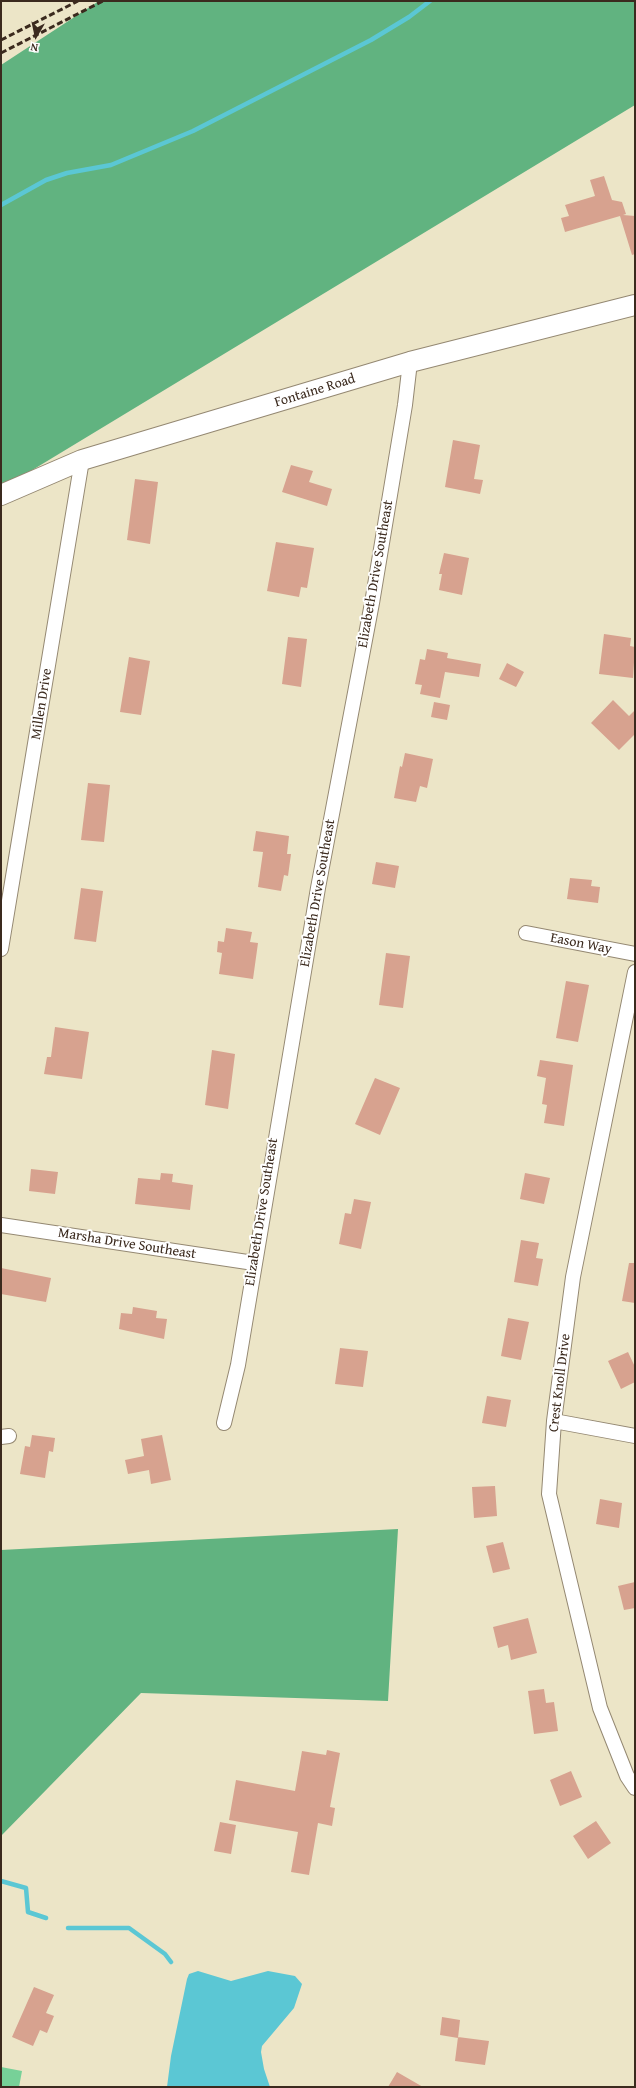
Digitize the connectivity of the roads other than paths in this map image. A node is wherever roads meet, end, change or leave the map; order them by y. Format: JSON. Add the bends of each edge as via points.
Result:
{"nodes":[{"id":1,"x":635,"y":305,"type":"edge"},
{"id":2,"x":410,"y":362,"type":"junction"},
{"id":3,"x":82,"y":460,"type":"junction"},
{"id":4,"x":1,"y":495,"type":"edge"},
{"id":5,"x":526,"y":933,"type":"dead end"},
{"id":6,"x":1,"y":949,"type":"edge"},
{"id":7,"x":635,"y":954,"type":"edge"},
{"id":8,"x":635,"y":972,"type":"edge"},
{"id":9,"x":1,"y":1225,"type":"edge"},
{"id":10,"x":254,"y":1263,"type":"junction"},
{"id":11,"x":554,"y":1421,"type":"junction"},
{"id":12,"x":224,"y":1423,"type":"dead end"},
{"id":13,"x":635,"y":1436,"type":"edge"},
{"id":14,"x":635,"y":1788,"type":"edge"}],
"edges":[{"from":1,"to":2,"type":"main road","name":"Fontaine Road"},
{"from":2,"to":3,"type":"main road","name":"Fontaine Road"},
{"from":2,"to":10,"type":"street","name":"Elizabeth Drive Southeast","via":[[372,603],[320,880]]},
{"from":3,"to":4,"type":"main road","name":"Fontaine Road"},
{"from":3,"to":6,"type":"street","name":"Millen Drive"},
{"from":5,"to":7,"type":"street","name":"Eason Way"},
{"from":8,"to":11,"type":"street","name":"Crest Knoll Drive","via":[[573,1277]]},
{"from":9,"to":10,"type":"street","name":"Marsha Drive Southeast"},
{"from":10,"to":12,"type":"street","name":"Elizabeth Drive Southeast","via":[[238,1365]]},
{"from":11,"to":13,"type":"street"},
{"from":11,"to":14,"type":"street","name":"Crest Knoll Drive","via":[[549,1494],[600,1708],[627,1776]]}]}
